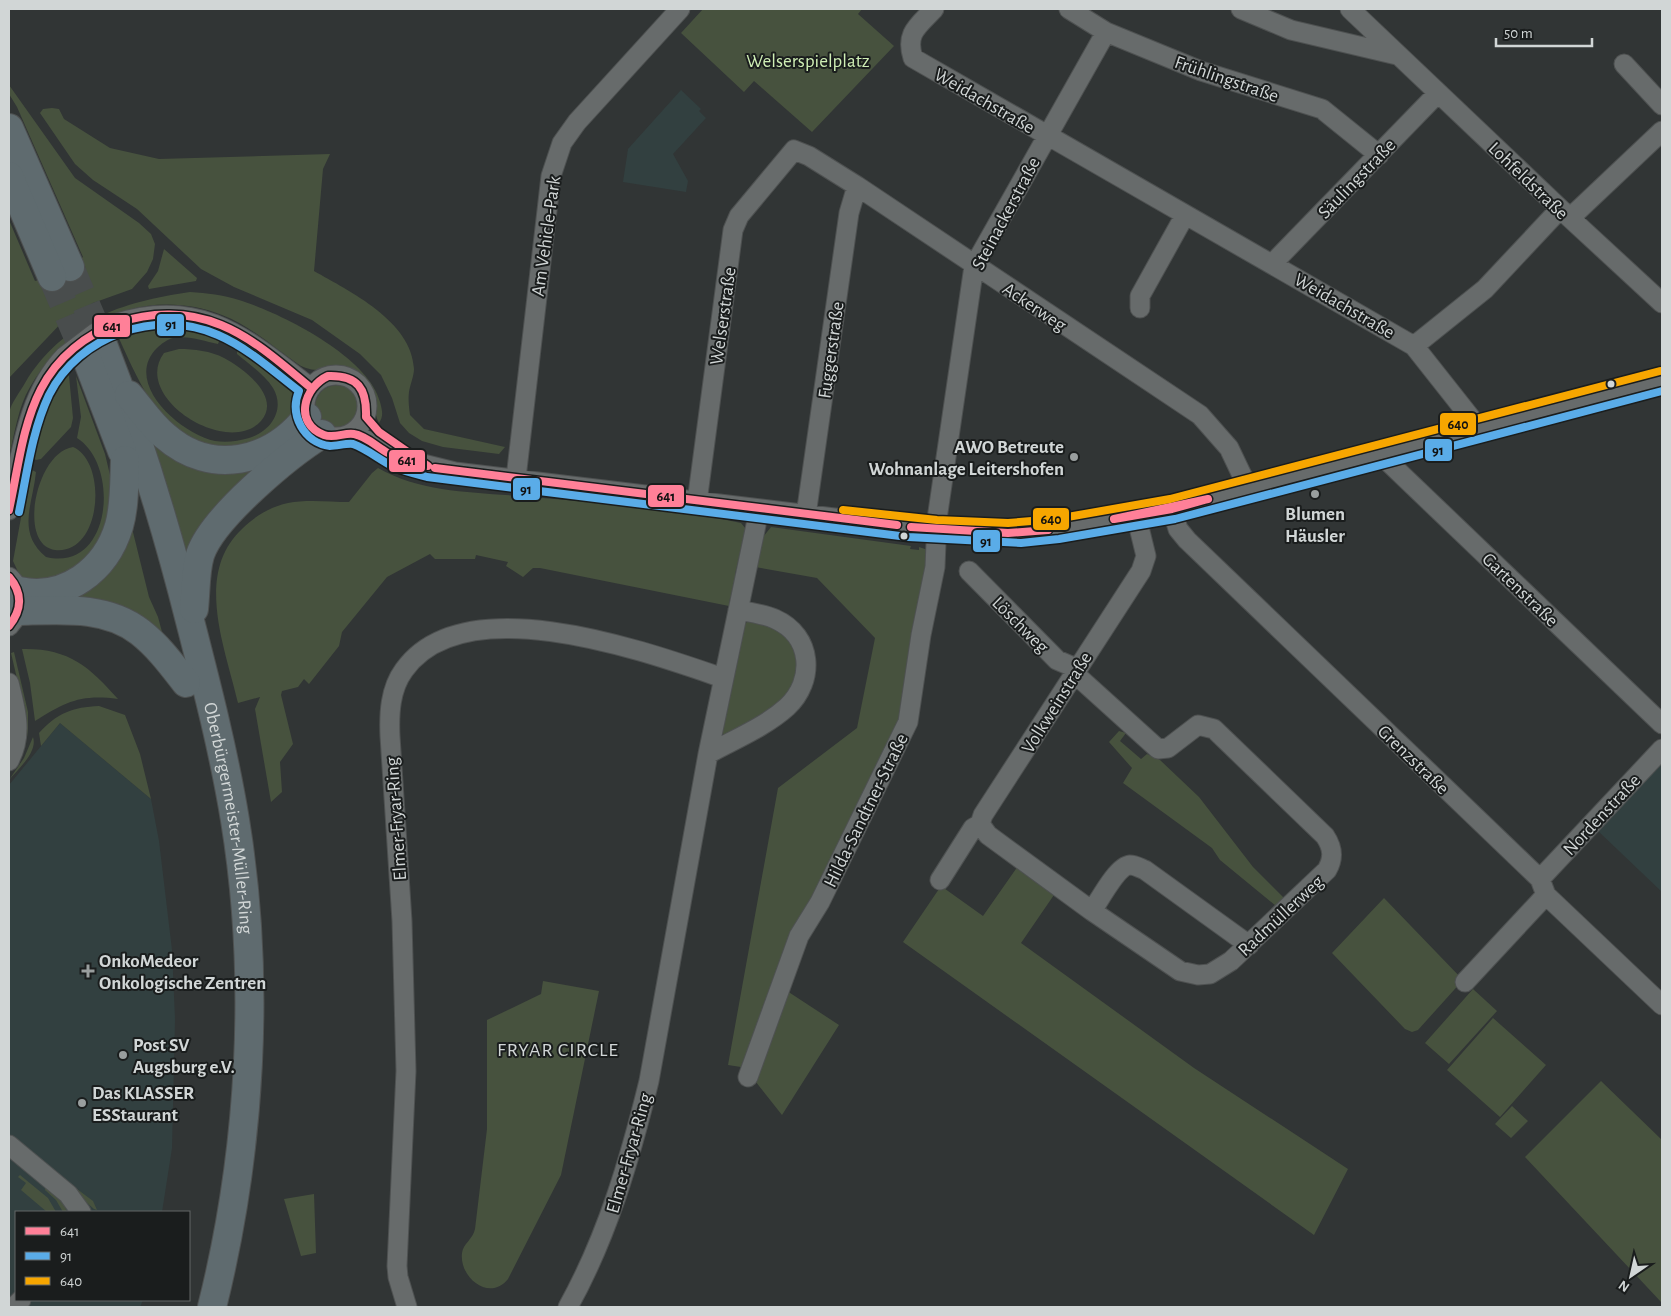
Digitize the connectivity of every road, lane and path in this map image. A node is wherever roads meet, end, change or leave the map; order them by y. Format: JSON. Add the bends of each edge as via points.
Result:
{"nodes":[{"id":1,"x":680,"y":9,"type":"edge"},
{"id":2,"x":934,"y":9,"type":"edge"},
{"id":3,"x":1069,"y":9,"type":"edge"},
{"id":4,"x":1241,"y":9,"type":"edge"},
{"id":5,"x":1350,"y":9,"type":"edge"},
{"id":6,"x":1106,"y":32,"type":"junction"},
{"id":7,"x":1398,"y":55,"type":"junction"},
{"id":8,"x":1624,"y":64,"type":"dead end"},
{"id":9,"x":1438,"y":93,"type":"junction"},
{"id":10,"x":1662,"y":105,"type":"edge"},
{"id":11,"x":9,"y":128,"type":"edge"},
{"id":12,"x":1662,"y":130,"type":"edge"},
{"id":13,"x":1046,"y":136,"type":"junction"},
{"id":14,"x":794,"y":150,"type":"joint"},
{"id":15,"x":1379,"y":155,"type":"junction"},
{"id":16,"x":9,"y":176,"type":"edge"},
{"id":17,"x":857,"y":186,"type":"junction"},
{"id":18,"x":1565,"y":213,"type":"junction"},
{"id":19,"x":1185,"y":215,"type":"junction"},
{"id":20,"x":1273,"y":263,"type":"junction"},
{"id":21,"x":974,"y":266,"type":"junction"},
{"id":22,"x":1662,"y":303,"type":"edge"},
{"id":23,"x":1140,"y":308,"type":"dead end"},
{"id":24,"x":91,"y":344,"type":"junction"},
{"id":25,"x":1414,"y":346,"type":"junction"},
{"id":26,"x":117,"y":381,"type":"junction"},
{"id":27,"x":1662,"y":381,"type":"edge"},
{"id":28,"x":311,"y":388,"type":"junction"},
{"id":29,"x":366,"y":417,"type":"junction"},
{"id":30,"x":314,"y":426,"type":"junction"},
{"id":31,"x":1478,"y":427,"type":"junction"},
{"id":32,"x":353,"y":433,"type":"junction"},
{"id":33,"x":1380,"y":454,"type":"junction"},
{"id":34,"x":126,"y":460,"type":"junction"},
{"id":35,"x":429,"y":467,"type":"junction"},
{"id":36,"x":516,"y":478,"type":"junction"},
{"id":37,"x":1249,"y":490,"type":"junction"},
{"id":38,"x":697,"y":502,"type":"junction"},
{"id":39,"x":1172,"y":509,"type":"junction"},
{"id":40,"x":9,"y":510,"type":"edge"},
{"id":41,"x":806,"y":514,"type":"junction"},
{"id":42,"x":1136,"y":515,"type":"junction"},
{"id":43,"x":756,"y":525,"type":"dead end"},
{"id":44,"x":936,"y":530,"type":"junction"},
{"id":45,"x":969,"y":571,"type":"dead end"},
{"id":46,"x":14,"y":601,"type":"edge"},
{"id":47,"x":738,"y":610,"type":"junction"},
{"id":48,"x":192,"y":628,"type":"junction"},
{"id":49,"x":1076,"y":672,"type":"junction"},
{"id":50,"x":723,"y":678,"type":"junction"},
{"id":51,"x":9,"y":683,"type":"edge"},
{"id":52,"x":186,"y":683,"type":"junction"},
{"id":53,"x":1662,"y":724,"type":"edge"},
{"id":54,"x":1662,"y":749,"type":"edge"},
{"id":55,"x":708,"y":754,"type":"junction"},
{"id":56,"x":9,"y":761,"type":"edge"},
{"id":57,"x":980,"y":824,"type":"junction"},
{"id":58,"x":940,"y":880,"type":"dead end"},
{"id":59,"x":1543,"y":887,"type":"junction"},
{"id":60,"x":1092,"y":911,"type":"junction"},
{"id":61,"x":1249,"y":945,"type":"junction"},
{"id":62,"x":1465,"y":982,"type":"dead end"},
{"id":63,"x":1662,"y":1005,"type":"edge"},
{"id":64,"x":748,"y":1077,"type":"dead end"},
{"id":65,"x":9,"y":1145,"type":"edge"},
{"id":66,"x":80,"y":1211,"type":"edge"},
{"id":67,"x":193,"y":1307,"type":"edge"},
{"id":68,"x":212,"y":1307,"type":"edge"},
{"id":69,"x":407,"y":1307,"type":"edge"},
{"id":70,"x":568,"y":1307,"type":"edge"}],
"edges":[{"from":1,"to":36,"type":"street","name":"Am Vehicle-Park","via":[[576,122],[562,143],[551,176]]},
{"from":2,"to":13,"type":"street","name":"Weidachstraße","via":[[912,32],[908,45],[913,58]]},
{"from":3,"to":6,"type":"street","name":"Frühlingstraße"},
{"from":4,"to":7,"type":"street","via":[[1291,30]]},
{"from":5,"to":7,"type":"street","name":"Lohfeldstraße"},
{"from":6,"to":13,"type":"street","name":"Steinackerstraße"},
{"from":6,"to":15,"type":"street","name":"Frühlingstraße","via":[[1201,71],[1322,109]]},
{"from":7,"to":9,"type":"street","name":"Lohfeldstraße"},
{"from":8,"to":10,"type":"street"},
{"from":9,"to":15,"type":"street","name":"Säulingstraße"},
{"from":9,"to":18,"type":"street","name":"Lohfeldstraße"},
{"from":11,"to":16,"type":"highway","via":[[61,272]]},
{"from":12,"to":18,"type":"street"},
{"from":13,"to":19,"type":"street","name":"Weidachstraße"},
{"from":13,"to":21,"type":"street","name":"Steinackerstraße"},
{"from":14,"to":17,"type":"street","name":"Ackerweg"},
{"from":14,"to":38,"type":"street","name":"Welserstraße","via":[[739,216],[733,230]]},
{"from":15,"to":20,"type":"street","name":"Säulingstraße"},
{"from":17,"to":21,"type":"street","name":"Ackerweg"},
{"from":17,"to":41,"type":"street","name":"Fuggerstraße","via":[[849,214]]},
{"from":18,"to":22,"type":"street","name":"Lohfeldstraße"},
{"from":18,"to":25,"type":"street","via":[[1485,288]]},
{"from":19,"to":20,"type":"street","name":"Weidachstraße"},
{"from":19,"to":23,"type":"street","via":[[1140,296]]},
{"from":20,"to":25,"type":"street","name":"Weidachstraße"},
{"from":21,"to":37,"type":"street","name":"Ackerweg","via":[[1200,415],[1229,448]]},
{"from":21,"to":44,"type":"street","name":"Steinackerstraße"},
{"from":24,"to":26,"type":"highway","name":"Oberbürgermeister-Müller-Ring"},
{"from":24,"to":28,"type":"street","via":[[145,315],[173,314],[206,320],[258,347]]},
{"from":24,"to":34,"type":"highway","name":"Oberbürgermeister-Müller-Ring"},
{"from":24,"to":40,"type":"street","via":[[54,368],[41,389],[30,416]]},
{"from":25,"to":31,"type":"street","name":"Weidachstraße"},
{"from":26,"to":30,"type":"highway","via":[[165,436],[190,452],[215,459],[241,459],[267,452]]},
{"from":26,"to":48,"type":"highway","name":"Oberbürgermeister-Müller-Ring","via":[[165,526]]},
{"from":27,"to":31,"type":"street"},
{"from":28,"to":29,"type":"street","via":[[331,375],[350,378],[365,393]]},
{"from":28,"to":30,"type":"street","via":[[306,398]]},
{"from":29,"to":32,"type":"street"},
{"from":29,"to":35,"type":"street","via":[[379,432]]},
{"from":30,"to":32,"type":"street","via":[[336,437]]},
{"from":30,"to":48,"type":"highway","via":[[287,460],[224,517],[211,533],[196,572]]},
{"from":31,"to":33,"type":"street"},
{"from":32,"to":35,"type":"street","via":[[399,458]]},
{"from":33,"to":37,"type":"street"},
{"from":33,"to":53,"type":"street","name":"Gartenstraße"},
{"from":34,"to":46,"type":"highway","via":[[119,526],[100,562],[79,580],[56,592]]},
{"from":34,"to":52,"type":"highway","name":"Oberbürgermeister-Müller-Ring"},
{"from":35,"to":36,"type":"street"},
{"from":36,"to":38,"type":"street"},
{"from":37,"to":39,"type":"street"},
{"from":38,"to":41,"type":"street"},
{"from":39,"to":42,"type":"street"},
{"from":39,"to":59,"type":"street","name":"Grenzstraße","via":[[1178,529],[1187,540]]},
{"from":41,"to":44,"type":"street"},
{"from":42,"to":44,"type":"street","via":[[1020,533]]},
{"from":42,"to":49,"type":"street","name":"Volkweinstraße","via":[[1146,556],[1141,571]]},
{"from":43,"to":47,"type":"street","name":"Elmer-Fryar-Ring"},
{"from":44,"to":64,"type":"street","name":"Hilda-Sandtner-Straße","via":[[935,567],[908,722],[820,902],[799,936]]},
{"from":45,"to":49,"type":"street","name":"Löschweg","via":[[1056,660]]},
{"from":46,"to":52,"type":"highway","via":[[108,615],[125,622],[155,645]]},
{"from":47,"to":50,"type":"street","name":"Elmer-Fryar-Ring"},
{"from":47,"to":55,"type":"street","via":[[775,619],[798,637],[806,660],[805,680],[786,708]]},
{"from":48,"to":68,"type":"highway","name":"Oberbürgermeister-Müller-Ring","via":[[235,822],[247,954],[247,1060],[239,1157],[227,1238]]},
{"from":49,"to":57,"type":"street","name":"Volkweinstraße"},
{"from":49,"to":61,"type":"street","name":"Radmüllerweg","via":[[1158,749],[1168,748],[1198,726],[1214,729],[1331,845],[1327,870]]},
{"from":50,"to":55,"type":"street","name":"Elmer-Fryar-Ring"},
{"from":50,"to":69,"type":"street","name":"Elmer-Fryar-Ring","via":[[600,640],[518,628],[448,637],[424,649],[403,671],[393,694],[390,736],[402,921],[406,1062],[397,1266]]},
{"from":51,"to":56,"type":"street","via":[[18,727],[15,749]]},
{"from":52,"to":67,"type":"highway","name":"Oberbürgermeister-Müller-Ring","via":[[217,824],[227,913],[230,992],[225,1121]]},
{"from":54,"to":59,"type":"street","name":"Nordenstraße"},
{"from":55,"to":70,"type":"street","name":"Elmer-Fryar-Ring","via":[[656,1050],[639,1123],[606,1226]]},
{"from":57,"to":58,"type":"street","name":"Volkweinstraße","via":[[973,828]]},
{"from":57,"to":60,"type":"street","name":"Radmüllerweg","via":[[988,835]]},
{"from":59,"to":62,"type":"street","name":"Nordenstraße"},
{"from":59,"to":63,"type":"street","name":"Grenzstraße"},
{"from":60,"to":61,"type":"street","name":"Radmüllerweg","via":[[1180,971],[1192,974],[1217,971]]},
{"from":60,"to":61,"type":"street","via":[[1118,873],[1132,865],[1145,870]]},
{"from":65,"to":66,"type":"street","via":[[68,1194]]}]}
